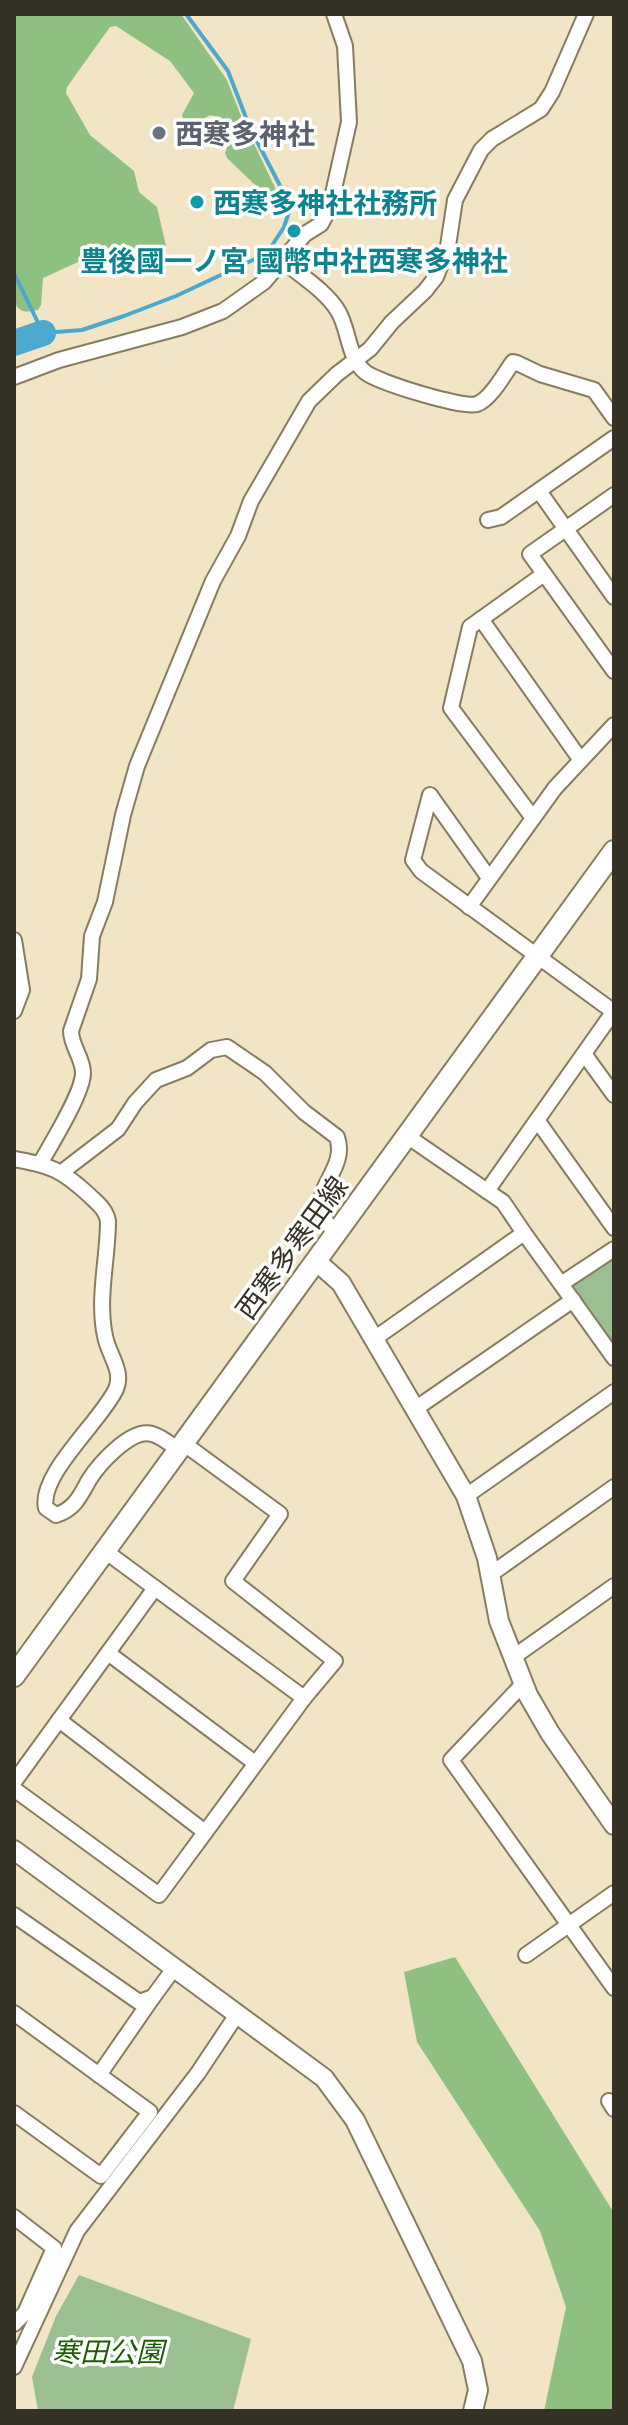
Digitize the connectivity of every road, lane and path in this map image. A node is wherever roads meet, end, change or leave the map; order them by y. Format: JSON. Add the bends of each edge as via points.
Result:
{"nodes":[{"id":1,"x":334,"y":14,"type":"edge"},
{"id":2,"x":586,"y":14,"type":"edge"},
{"id":3,"x":283,"y":261,"type":"junction"},
{"id":4,"x":356,"y":359,"type":"junction"},
{"id":5,"x":14,"y":377,"type":"edge"},
{"id":6,"x":614,"y":418,"type":"edge"},
{"id":7,"x":614,"y":438,"type":"edge"},
{"id":8,"x":539,"y":491,"type":"junction"},
{"id":9,"x":614,"y":495,"type":"edge"},
{"id":10,"x":488,"y":520,"type":"dead end"},
{"id":11,"x":566,"y":529,"type":"junction"},
{"id":12,"x":544,"y":574,"type":"junction"},
{"id":13,"x":614,"y":597,"type":"edge"},
{"id":14,"x":481,"y":619,"type":"junction"},
{"id":15,"x":614,"y":671,"type":"edge"},
{"id":16,"x":614,"y":725,"type":"edge"},
{"id":17,"x":580,"y":759,"type":"junction"},
{"id":18,"x":533,"y":818,"type":"junction"},
{"id":19,"x":614,"y":851,"type":"edge"},
{"id":20,"x":489,"y":878,"type":"junction"},
{"id":21,"x":469,"y":907,"type":"junction"},
{"id":22,"x":14,"y":940,"type":"edge"},
{"id":23,"x":538,"y":956,"type":"junction"},
{"id":24,"x":14,"y":1011,"type":"edge"},
{"id":25,"x":614,"y":1012,"type":"edge"},
{"id":26,"x":585,"y":1055,"type":"junction"},
{"id":27,"x":614,"y":1095,"type":"edge"},
{"id":28,"x":537,"y":1120,"type":"junction"},
{"id":29,"x":407,"y":1136,"type":"junction"},
{"id":30,"x":14,"y":1159,"type":"edge"},
{"id":31,"x":40,"y":1164,"type":"junction"},
{"id":32,"x":62,"y":1172,"type":"junction"},
{"id":33,"x":487,"y":1191,"type":"junction"},
{"id":34,"x":614,"y":1228,"type":"edge"},
{"id":35,"x":336,"y":1233,"type":"junction"},
{"id":36,"x":524,"y":1233,"type":"junction"},
{"id":37,"x":614,"y":1249,"type":"edge"},
{"id":38,"x":316,"y":1261,"type":"junction"},
{"id":39,"x":561,"y":1284,"type":"junction"},
{"id":40,"x":573,"y":1300,"type":"junction"},
{"id":41,"x":374,"y":1339,"type":"junction"},
{"id":42,"x":614,"y":1358,"type":"edge"},
{"id":43,"x":614,"y":1392,"type":"edge"},
{"id":44,"x":415,"y":1409,"type":"junction"},
{"id":45,"x":181,"y":1447,"type":"junction"},
{"id":46,"x":614,"y":1487,"type":"edge"},
{"id":47,"x":466,"y":1496,"type":"junction"},
{"id":48,"x":105,"y":1551,"type":"junction"},
{"id":49,"x":491,"y":1574,"type":"junction"},
{"id":50,"x":614,"y":1586,"type":"edge"},
{"id":51,"x":155,"y":1588,"type":"junction"},
{"id":52,"x":108,"y":1653,"type":"junction"},
{"id":53,"x":512,"y":1658,"type":"junction"},
{"id":54,"x":14,"y":1676,"type":"edge"},
{"id":55,"x":523,"y":1684,"type":"junction"},
{"id":56,"x":304,"y":1698,"type":"junction"},
{"id":57,"x":59,"y":1720,"type":"junction"},
{"id":58,"x":255,"y":1763,"type":"junction"},
{"id":59,"x":14,"y":1782,"type":"edge"},
{"id":60,"x":14,"y":1789,"type":"edge"},
{"id":61,"x":614,"y":1825,"type":"edge"},
{"id":62,"x":205,"y":1832,"type":"junction"},
{"id":63,"x":14,"y":1850,"type":"edge"},
{"id":64,"x":614,"y":1893,"type":"edge"},
{"id":65,"x":14,"y":1915,"type":"edge"},
{"id":66,"x":569,"y":1925,"type":"junction"},
{"id":67,"x":526,"y":1955,"type":"dead end"},
{"id":68,"x":175,"y":1967,"type":"junction"},
{"id":69,"x":614,"y":1988,"type":"edge"},
{"id":70,"x":153,"y":1997,"type":"junction"},
{"id":71,"x":14,"y":2013,"type":"edge"},
{"id":72,"x":238,"y":2013,"type":"junction"},
{"id":73,"x":99,"y":2075,"type":"junction"},
{"id":74,"x":14,"y":2113,"type":"edge"},
{"id":75,"x":14,"y":2217,"type":"edge"},
{"id":76,"x":14,"y":2324,"type":"edge"},
{"id":77,"x":14,"y":2367,"type":"edge"},
{"id":78,"x":473,"y":2411,"type":"edge"}],
"edges":[{"from":1,"to":3,"type":"street","via":[[345,46],[347,136],[324,219]]},
{"from":2,"to":4,"type":"street","via":[[541,109],[481,150],[455,200],[448,246],[436,277]]},
{"from":3,"to":4,"type":"street","via":[[335,307]]},
{"from":3,"to":5,"type":"street","via":[[255,290],[223,311]]},
{"from":4,"to":6,"type":"street","via":[[366,373],[383,382],[464,405],[481,402],[513,362],[594,390]]},
{"from":4,"to":31,"type":"street","via":[[303,410],[260,483],[147,740],[131,783],[105,902],[92,936],[89,979],[71,1031],[83,1077]]},
{"from":7,"to":8,"type":"street"},
{"from":8,"to":10,"type":"street"},
{"from":8,"to":11,"type":"street"},
{"from":9,"to":11,"type":"street"},
{"from":11,"to":12,"type":"street","via":[[530,554]]},
{"from":11,"to":13,"type":"street"},
{"from":12,"to":14,"type":"street"},
{"from":12,"to":15,"type":"street"},
{"from":14,"to":17,"type":"street"},
{"from":14,"to":18,"type":"street","via":[[470,627],[451,708]]},
{"from":16,"to":17,"type":"street"},
{"from":17,"to":18,"type":"street"},
{"from":18,"to":20,"type":"street"},
{"from":19,"to":23,"type":"main road","name":"西寒多寒田線"},
{"from":20,"to":21,"type":"street"},
{"from":20,"to":21,"type":"street","via":[[430,795],[413,860]]},
{"from":21,"to":23,"type":"street"},
{"from":22,"to":24,"type":"street","via":[[22,990]]},
{"from":23,"to":25,"type":"street"},
{"from":23,"to":29,"type":"main road","name":"西寒多寒田線"},
{"from":25,"to":26,"type":"street"},
{"from":26,"to":27,"type":"street"},
{"from":26,"to":28,"type":"street"},
{"from":28,"to":33,"type":"street"},
{"from":28,"to":34,"type":"street"},
{"from":29,"to":33,"type":"street"},
{"from":29,"to":35,"type":"main road","name":"西寒多寒田線"},
{"from":30,"to":31,"type":"street"},
{"from":31,"to":32,"type":"street"},
{"from":32,"to":35,"type":"street","via":[[118,1129],[156,1080],[194,1064],[211,1050],[227,1047],[337,1137],[339,1154],[320,1201],[325,1221]]},
{"from":32,"to":45,"type":"street","via":[[107,1216],[102,1316],[119,1379],[100,1415],[59,1467],[45,1496],[46,1508],[56,1515],[71,1508],[91,1476],[137,1434],[153,1434]]},
{"from":33,"to":36,"type":"street","via":[[503,1202]]},
{"from":35,"to":38,"type":"main road","name":"西寒多寒田線"},
{"from":36,"to":39,"type":"street"},
{"from":36,"to":41,"type":"street"},
{"from":37,"to":39,"type":"street"},
{"from":38,"to":41,"type":"street","via":[[341,1283]]},
{"from":38,"to":45,"type":"main road","name":"西寒多寒田線"},
{"from":39,"to":40,"type":"street"},
{"from":40,"to":42,"type":"street"},
{"from":40,"to":44,"type":"street"},
{"from":41,"to":44,"type":"street"},
{"from":43,"to":47,"type":"street"},
{"from":44,"to":47,"type":"street"},
{"from":45,"to":48,"type":"main road","name":"西寒多寒田線"},
{"from":45,"to":56,"type":"street","via":[[280,1514],[233,1581],[335,1661]]},
{"from":46,"to":49,"type":"street"},
{"from":47,"to":49,"type":"street"},
{"from":48,"to":51,"type":"street"},
{"from":48,"to":54,"type":"main road","name":"西寒多寒田線"},
{"from":49,"to":53,"type":"street"},
{"from":50,"to":53,"type":"street"},
{"from":51,"to":52,"type":"street"},
{"from":51,"to":56,"type":"street"},
{"from":52,"to":57,"type":"street"},
{"from":52,"to":58,"type":"street"},
{"from":53,"to":55,"type":"street"},
{"from":55,"to":61,"type":"street"},
{"from":55,"to":66,"type":"street","via":[[451,1760]]},
{"from":56,"to":58,"type":"street"},
{"from":57,"to":59,"type":"street"},
{"from":57,"to":62,"type":"street"},
{"from":58,"to":62,"type":"street"},
{"from":60,"to":62,"type":"street","via":[[159,1895]]},
{"from":63,"to":68,"type":"street"},
{"from":64,"to":66,"type":"street"},
{"from":65,"to":70,"type":"street","via":[[139,2002]]},
{"from":66,"to":67,"type":"street"},
{"from":66,"to":69,"type":"street"},
{"from":68,"to":70,"type":"street"},
{"from":68,"to":72,"type":"street"},
{"from":70,"to":73,"type":"street"},
{"from":71,"to":73,"type":"street"},
{"from":72,"to":77,"type":"street","via":[[77,2231]]},
{"from":72,"to":78,"type":"street","via":[[324,2078],[355,2120],[472,2361],[478,2390]]},
{"from":73,"to":74,"type":"street","via":[[150,2112],[101,2176]]},
{"from":75,"to":76,"type":"street","via":[[54,2248],[25,2313]]}]}
